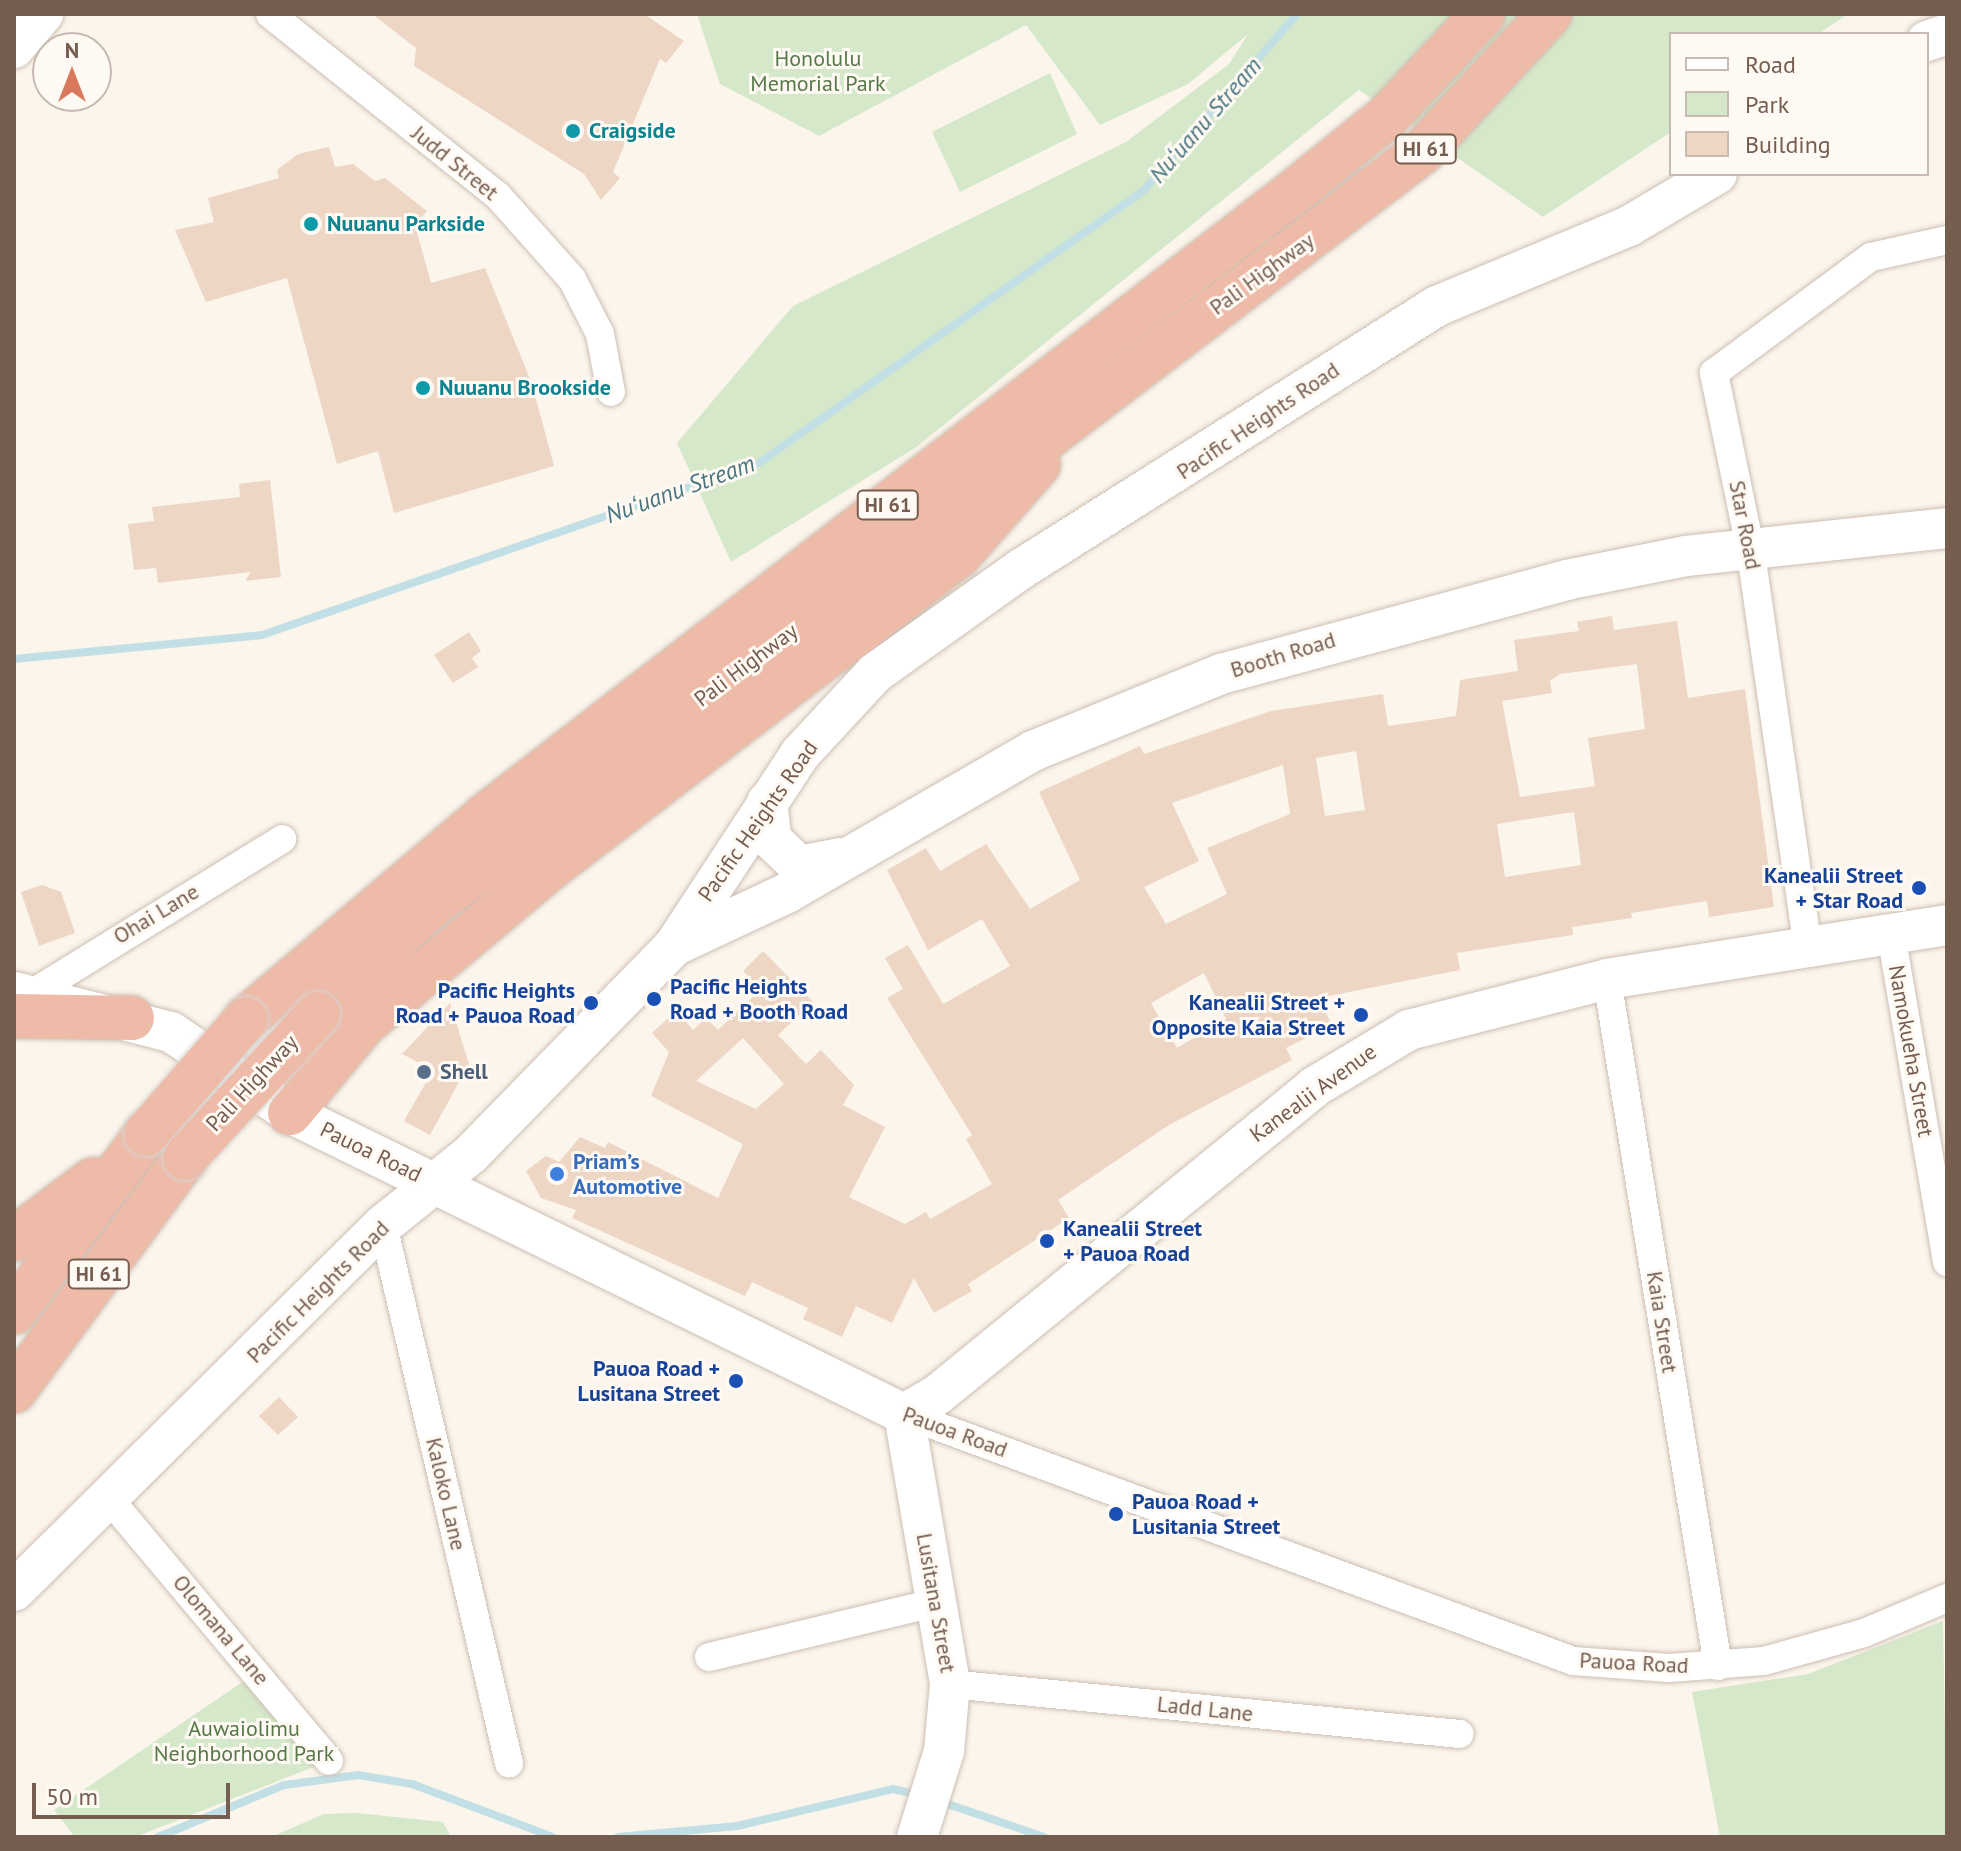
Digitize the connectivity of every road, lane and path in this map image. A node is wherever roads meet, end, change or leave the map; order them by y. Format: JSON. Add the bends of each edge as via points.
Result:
{"nodes":[{"id":1,"x":43,"y":14,"type":"edge"},
{"id":2,"x":270,"y":14,"type":"edge"},
{"id":3,"x":1483,"y":14,"type":"edge"},
{"id":4,"x":1550,"y":14,"type":"edge"},
{"id":5,"x":14,"y":48,"type":"edge"},
{"id":6,"x":1714,"y":176,"type":"edge"},
{"id":7,"x":1947,"y":240,"type":"edge"},
{"id":8,"x":611,"y":392,"type":"dead end"},
{"id":9,"x":1101,"y":393,"type":"junction"},
{"id":10,"x":1947,"y":528,"type":"edge"},
{"id":11,"x":1751,"y":548,"type":"junction"},
{"id":12,"x":767,"y":802,"type":"junction"},
{"id":13,"x":282,"y":839,"type":"dead end"},
{"id":14,"x":842,"y":857,"type":"junction"},
{"id":15,"x":1947,"y":925,"type":"edge"},
{"id":16,"x":1891,"y":934,"type":"junction"},
{"id":17,"x":674,"y":946,"type":"junction"},
{"id":18,"x":1808,"y":949,"type":"junction"},
{"id":19,"x":1607,"y":979,"type":"junction"},
{"id":20,"x":20,"y":1000,"type":"edge"},
{"id":21,"x":132,"y":1018,"type":"joint"},
{"id":22,"x":290,"y":1113,"type":"junction"},
{"id":23,"x":146,"y":1134,"type":"junction"},
{"id":24,"x":435,"y":1183,"type":"junction"},
{"id":25,"x":383,"y":1225,"type":"junction"},
{"id":26,"x":14,"y":1239,"type":"edge"},
{"id":27,"x":1947,"y":1262,"type":"edge"},
{"id":28,"x":14,"y":1312,"type":"edge"},
{"id":29,"x":14,"y":1391,"type":"edge"},
{"id":30,"x":904,"y":1414,"type":"junction"},
{"id":31,"x":111,"y":1501,"type":"junction"},
{"id":32,"x":14,"y":1591,"type":"edge"},
{"id":33,"x":1947,"y":1598,"type":"edge"},
{"id":34,"x":938,"y":1602,"type":"junction"},
{"id":35,"x":709,"y":1657,"type":"dead end"},
{"id":36,"x":1718,"y":1666,"type":"junction"},
{"id":37,"x":950,"y":1684,"type":"junction"},
{"id":38,"x":1460,"y":1734,"type":"dead end"},
{"id":39,"x":329,"y":1761,"type":"dead end"},
{"id":40,"x":509,"y":1763,"type":"dead end"},
{"id":41,"x":921,"y":1829,"type":"edge"}],
"edges":[{"from":1,"to":5,"type":"street"},
{"from":2,"to":8,"type":"street","name":"Judd Street","via":[[498,196],[572,279],[600,334]]},
{"from":3,"to":23,"type":"highway","name":"Pali Highway","number":"HI 61","bridge":true,"via":[[1388,116],[485,816],[281,984]]},
{"from":4,"to":9,"type":"highway","name":"Pali Highway","number":"HI 61","via":[[1422,152]]},
{"from":6,"to":12,"type":"street","name":"Pacific Heights Road","via":[[1629,226],[1437,306],[1021,569],[875,673],[800,754]]},
{"from":7,"to":11,"type":"street","name":"Star Road","via":[[1871,257],[1714,373]]},
{"from":9,"to":22,"type":"highway","via":[[959,555],[550,868],[364,1024]]},
{"from":9,"to":29,"type":"highway","name":"Pali Highway","number":"HI 61","bridge":true,"via":[[426,910],[318,1014],[185,1158]]},
{"from":10,"to":11,"type":"street","name":"Booth Road"},
{"from":11,"to":14,"type":"street","name":"Booth Road","via":[[1419,615],[1207,679],[1033,751]]},
{"from":11,"to":18,"type":"street","name":"Star Road"},
{"from":12,"to":14,"type":"street","via":[[772,840],[799,866]]},
{"from":12,"to":17,"type":"street","name":"Pacific Heights Road"},
{"from":13,"to":20,"type":"street","name":"Ohai Lane"},
{"from":14,"to":17,"type":"street","name":"Booth Road","via":[[787,893]]},
{"from":15,"to":16,"type":"street","name":"Kanealii Avenue"},
{"from":16,"to":18,"type":"street","name":"Kanealii Avenue"},
{"from":16,"to":27,"type":"street","name":"Namokueha Street"},
{"from":17,"to":24,"type":"street","name":"Pacific Heights Road"},
{"from":18,"to":19,"type":"street","name":"Kanealii Avenue"},
{"from":19,"to":30,"type":"street","name":"Kanealii Avenue","via":[[1451,1014],[1365,1051]]},
{"from":19,"to":36,"type":"street","name":"Kaia Street"},
{"from":20,"to":21,"type":"highway"},
{"from":21,"to":22,"type":"street","name":"Pauoa Road","via":[[171,1032]]},
{"from":22,"to":24,"type":"street","name":"Pauoa Road"},
{"from":23,"to":26,"type":"highway"},
{"from":23,"to":28,"type":"highway","name":"Pali Highway","number":"HI 61"},
{"from":24,"to":25,"type":"street","name":"Pacific Heights Road"},
{"from":24,"to":30,"type":"street","name":"Pauoa Road"},
{"from":25,"to":31,"type":"street","name":"Pacific Heights Road"},
{"from":25,"to":40,"type":"street","name":"Kaloko Lane"},
{"from":30,"to":34,"type":"street","name":"Lusitana Street"},
{"from":30,"to":36,"type":"street","name":"Pauoa Road","via":[[1522,1646],[1622,1666]]},
{"from":31,"to":32,"type":"street","name":"Pacific Heights Road"},
{"from":31,"to":39,"type":"street","name":"Olomana Lane"},
{"from":33,"to":36,"type":"street","name":"Pauoa Road","via":[[1810,1651]]},
{"from":34,"to":35,"type":"street"},
{"from":34,"to":37,"type":"street","name":"Lusitana Street"},
{"from":37,"to":38,"type":"street","name":"Ladd Lane"},
{"from":37,"to":41,"type":"street","name":"Lusitana Street","via":[[944,1751]]}]}
